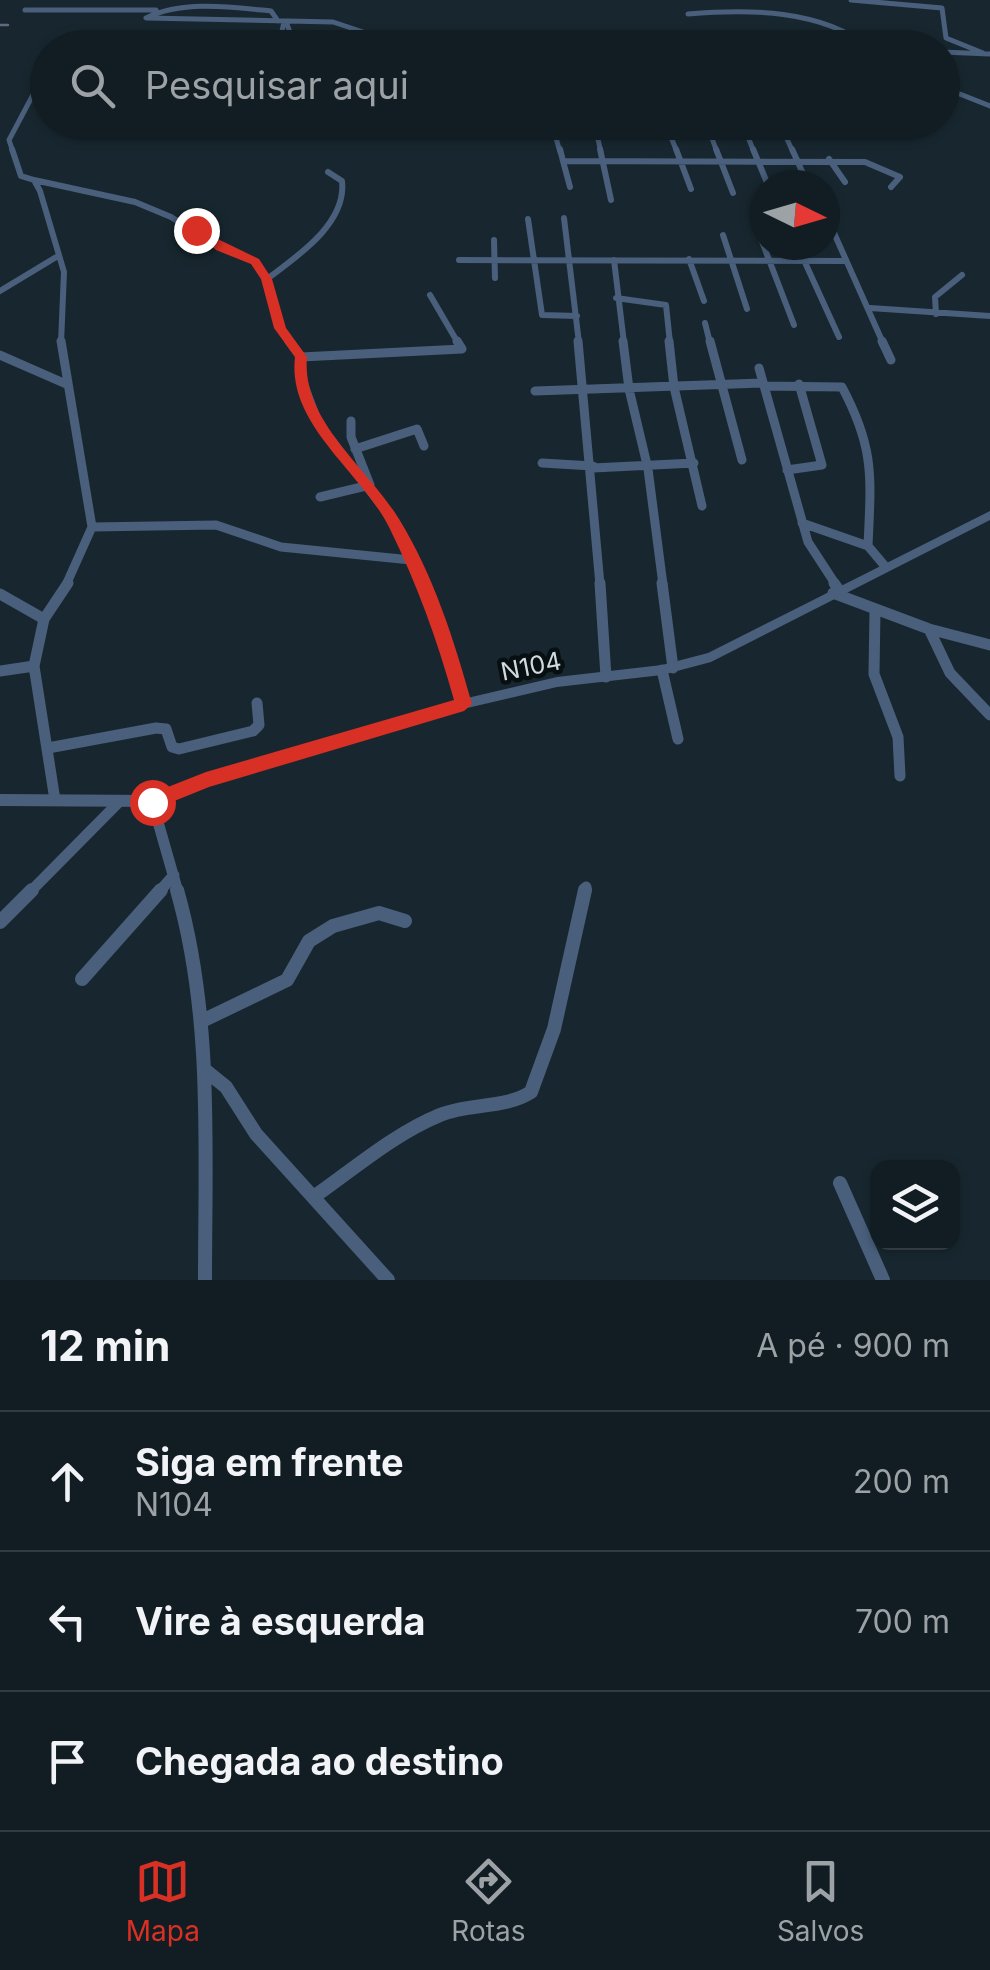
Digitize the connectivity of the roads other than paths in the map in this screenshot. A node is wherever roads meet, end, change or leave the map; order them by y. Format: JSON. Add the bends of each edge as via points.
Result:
{"nodes":[{"id":1,"x":852,"y":0,"type":"edge"},
{"id":2,"x":180,"y":9,"type":"junction"},
{"id":3,"x":25,"y":10,"type":"dead end"},
{"id":4,"x":157,"y":10,"type":"junction"},
{"id":5,"x":688,"y":14,"type":"dead end"},
{"id":6,"x":179,"y":18,"type":"junction"},
{"id":7,"x":283,"y":22,"type":"junction"},
{"id":8,"x":281,"y":30,"type":"edge"},
{"id":9,"x":289,"y":30,"type":"edge"},
{"id":10,"x":360,"y":30,"type":"edge"},
{"id":11,"x":838,"y":30,"type":"edge"},
{"id":12,"x":945,"y":30,"type":"edge"},
{"id":13,"x":960,"y":43,"type":"edge"},
{"id":14,"x":960,"y":52,"type":"edge"},
{"id":15,"x":986,"y":53,"type":"edge"},
{"id":16,"x":960,"y":94,"type":"edge"},
{"id":17,"x":30,"y":100,"type":"edge"},
{"id":18,"x":990,"y":106,"type":"edge"},
{"id":19,"x":557,"y":140,"type":"edge"},
{"id":20,"x":598,"y":140,"type":"edge"},
{"id":21,"x":672,"y":140,"type":"edge"},
{"id":22,"x":711,"y":140,"type":"edge"},
{"id":23,"x":750,"y":140,"type":"edge"},
{"id":24,"x":787,"y":140,"type":"edge"},
{"id":25,"x":829,"y":159,"type":"junction"},
{"id":26,"x":679,"y":160,"type":"junction"},
{"id":27,"x":717,"y":160,"type":"junction"},
{"id":28,"x":758,"y":160,"type":"junction"},
{"id":29,"x":797,"y":160,"type":"junction"},
{"id":30,"x":563,"y":161,"type":"junction"},
{"id":31,"x":603,"y":161,"type":"junction"},
{"id":32,"x":762,"y":170,"type":"edge"},
{"id":33,"x":801,"y":170,"type":"edge"},
{"id":34,"x":328,"y":172,"type":"dead end"},
{"id":35,"x":34,"y":180,"type":"junction"},
{"id":36,"x":845,"y":182,"type":"dead end"},
{"id":37,"x":891,"y":186,"type":"dead end"},
{"id":38,"x":570,"y":187,"type":"dead end"},
{"id":39,"x":691,"y":188,"type":"dead end"},
{"id":40,"x":732,"y":192,"type":"dead end"},
{"id":41,"x":610,"y":200,"type":"dead end"},
{"id":42,"x":528,"y":218,"type":"dead end"},
{"id":43,"x":564,"y":218,"type":"dead end"},
{"id":44,"x":723,"y":235,"type":"dead end"},
{"id":45,"x":494,"y":240,"type":"dead end"},
{"id":46,"x":840,"y":250,"type":"edge"},
{"id":47,"x":58,"y":256,"type":"junction"},
{"id":48,"x":689,"y":259,"type":"junction"},
{"id":49,"x":730,"y":259,"type":"junction"},
{"id":50,"x":750,"y":259,"type":"edge"},
{"id":51,"x":459,"y":260,"type":"dead end"},
{"id":52,"x":534,"y":260,"type":"junction"},
{"id":53,"x":570,"y":260,"type":"junction"},
{"id":54,"x":614,"y":260,"type":"junction"},
{"id":55,"x":766,"y":260,"type":"edge"},
{"id":56,"x":804,"y":260,"type":"edge"},
{"id":57,"x":830,"y":260,"type":"edge"},
{"id":58,"x":496,"y":261,"type":"junction"},
{"id":59,"x":844,"y":261,"type":"junction"},
{"id":60,"x":962,"y":275,"type":"dead end"},
{"id":61,"x":496,"y":278,"type":"dead end"},
{"id":62,"x":266,"y":279,"type":"junction"},
{"id":63,"x":0,"y":292,"type":"edge"},
{"id":64,"x":430,"y":296,"type":"dead end"},
{"id":65,"x":616,"y":298,"type":"junction"},
{"id":66,"x":704,"y":301,"type":"dead end"},
{"id":67,"x":870,"y":308,"type":"junction"},
{"id":68,"x":746,"y":310,"type":"dead end"},
{"id":69,"x":936,"y":314,"type":"junction"},
{"id":70,"x":577,"y":316,"type":"junction"},
{"id":71,"x":990,"y":316,"type":"edge"},
{"id":72,"x":705,"y":323,"type":"dead end"},
{"id":73,"x":794,"y":325,"type":"dead end"},
{"id":74,"x":839,"y":337,"type":"dead end"},
{"id":75,"x":0,"y":354,"type":"edge"},
{"id":76,"x":301,"y":357,"type":"junction"},
{"id":77,"x":891,"y":360,"type":"dead end"},
{"id":78,"x":758,"y":368,"type":"dead end"},
{"id":79,"x":66,"y":384,"type":"junction"},
{"id":80,"x":763,"y":384,"type":"junction"},
{"id":81,"x":799,"y":384,"type":"junction"},
{"id":82,"x":720,"y":386,"type":"junction"},
{"id":83,"x":674,"y":387,"type":"junction"},
{"id":84,"x":585,"y":388,"type":"junction"},
{"id":85,"x":629,"y":388,"type":"junction"},
{"id":86,"x":535,"y":391,"type":"dead end"},
{"id":87,"x":351,"y":422,"type":"dead end"},
{"id":88,"x":424,"y":446,"type":"dead end"},
{"id":89,"x":356,"y":450,"type":"junction"},
{"id":90,"x":742,"y":460,"type":"dead end"},
{"id":91,"x":542,"y":463,"type":"dead end"},
{"id":92,"x":694,"y":464,"type":"junction"},
{"id":93,"x":593,"y":467,"type":"junction"},
{"id":94,"x":648,"y":469,"type":"junction"},
{"id":95,"x":787,"y":470,"type":"junction"},
{"id":96,"x":368,"y":486,"type":"junction"},
{"id":97,"x":320,"y":497,"type":"dead end"},
{"id":98,"x":702,"y":506,"type":"dead end"},
{"id":99,"x":990,"y":515,"type":"edge"},
{"id":100,"x":802,"y":524,"type":"junction"},
{"id":101,"x":92,"y":527,"type":"junction"},
{"id":102,"x":868,"y":546,"type":"junction"},
{"id":103,"x":411,"y":560,"type":"junction"},
{"id":104,"x":884,"y":565,"type":"junction"},
{"id":105,"x":836,"y":592,"type":"junction"},
{"id":106,"x":0,"y":594,"type":"edge"},
{"id":107,"x":874,"y":610,"type":"junction"},
{"id":108,"x":44,"y":619,"type":"junction"},
{"id":109,"x":929,"y":629,"type":"junction"},
{"id":110,"x":990,"y":645,"type":"edge"},
{"id":111,"x":34,"y":666,"type":"junction"},
{"id":112,"x":668,"y":669,"type":"junction"},
{"id":113,"x":0,"y":671,"type":"edge"},
{"id":114,"x":606,"y":677,"type":"junction"},
{"id":115,"x":258,"y":702,"type":"dead end"},
{"id":116,"x":464,"y":704,"type":"junction"},
{"id":117,"x":990,"y":714,"type":"edge"},
{"id":118,"x":678,"y":739,"type":"dead end"},
{"id":119,"x":48,"y":748,"type":"junction"},
{"id":120,"x":900,"y":776,"type":"dead end"},
{"id":121,"x":0,"y":800,"type":"edge"},
{"id":122,"x":55,"y":800,"type":"junction"},
{"id":123,"x":120,"y":800,"type":"junction"},
{"id":124,"x":152,"y":802,"type":"junction"},
{"id":125,"x":174,"y":875,"type":"junction"},
{"id":126,"x":586,"y":887,"type":"dead end"},
{"id":127,"x":405,"y":921,"type":"dead end"},
{"id":128,"x":0,"y":922,"type":"edge"},
{"id":129,"x":82,"y":979,"type":"dead end"},
{"id":130,"x":202,"y":1021,"type":"junction"},
{"id":131,"x":205,"y":1070,"type":"junction"},
{"id":132,"x":840,"y":1183,"type":"dead end"},
{"id":133,"x":315,"y":1196,"type":"junction"},
{"id":134,"x":205,"y":1280,"type":"edge"},
{"id":135,"x":388,"y":1280,"type":"edge"},
{"id":136,"x":883,"y":1280,"type":"edge"}],
"edges":[{"from":1,"to":12,"type":"street","via":[[942,8]]},
{"from":2,"to":4,"type":"street"},
{"from":2,"to":6,"type":"street"},
{"from":2,"to":7,"type":"street","via":[[270,10]]},
{"from":3,"to":4,"type":"street"},
{"from":4,"to":6,"type":"street","via":[[146,18]]},
{"from":5,"to":11,"type":"street","via":[[730,10]]},
{"from":6,"to":7,"type":"street"},
{"from":7,"to":8,"type":"street"},
{"from":7,"to":9,"type":"street"},
{"from":7,"to":10,"type":"street","via":[[338,22]]},
{"from":13,"to":15,"type":"street"},
{"from":14,"to":15,"type":"street"},
{"from":16,"to":18,"type":"street"},
{"from":17,"to":35,"type":"street","via":[[9,140],[21,176]]},
{"from":19,"to":30,"type":"street"},
{"from":20,"to":31,"type":"street"},
{"from":21,"to":26,"type":"street"},
{"from":22,"to":27,"type":"street"},
{"from":23,"to":28,"type":"street"},
{"from":24,"to":29,"type":"street"},
{"from":25,"to":29,"type":"street"},
{"from":25,"to":36,"type":"street"},
{"from":25,"to":37,"type":"street","via":[[865,162],[900,177]]},
{"from":26,"to":27,"type":"street"},
{"from":26,"to":31,"type":"street"},
{"from":26,"to":39,"type":"street"},
{"from":27,"to":28,"type":"street"},
{"from":27,"to":40,"type":"street"},
{"from":28,"to":29,"type":"street"},
{"from":28,"to":32,"type":"street"},
{"from":29,"to":33,"type":"street"},
{"from":30,"to":31,"type":"street"},
{"from":30,"to":38,"type":"street"},
{"from":31,"to":41,"type":"street"},
{"from":34,"to":62,"type":"street","via":[[344,190],[320,239]]},
{"from":35,"to":47,"type":"street"},
{"from":35,"to":62,"type":"street","via":[[172,217],[255,262]]},
{"from":42,"to":52,"type":"street"},
{"from":43,"to":53,"type":"street"},
{"from":44,"to":49,"type":"street"},
{"from":45,"to":58,"type":"street"},
{"from":46,"to":59,"type":"street"},
{"from":47,"to":63,"type":"street"},
{"from":47,"to":79,"type":"street","via":[[66,289],[60,335]]},
{"from":48,"to":49,"type":"street"},
{"from":48,"to":54,"type":"street"},
{"from":48,"to":66,"type":"street"},
{"from":49,"to":50,"type":"street"},
{"from":49,"to":68,"type":"street"},
{"from":51,"to":58,"type":"street"},
{"from":52,"to":53,"type":"street"},
{"from":52,"to":58,"type":"street"},
{"from":52,"to":70,"type":"street","via":[[542,315]]},
{"from":53,"to":54,"type":"street"},
{"from":53,"to":70,"type":"street"},
{"from":54,"to":65,"type":"street"},
{"from":55,"to":73,"type":"street"},
{"from":56,"to":74,"type":"street"},
{"from":57,"to":59,"type":"street"},
{"from":58,"to":61,"type":"street"},
{"from":59,"to":67,"type":"street"},
{"from":60,"to":69,"type":"street","via":[[935,297]]},
{"from":62,"to":76,"type":"street","via":[[280,328]]},
{"from":64,"to":76,"type":"street","via":[[462,349]]},
{"from":65,"to":83,"type":"street","via":[[666,305]]},
{"from":65,"to":85,"type":"street"},
{"from":67,"to":69,"type":"street"},
{"from":67,"to":77,"type":"street"},
{"from":69,"to":71,"type":"street"},
{"from":70,"to":84,"type":"street"},
{"from":72,"to":82,"type":"street"},
{"from":75,"to":79,"type":"street"},
{"from":76,"to":96,"type":"street","via":[[299,377],[309,408]]},
{"from":78,"to":80,"type":"street"},
{"from":79,"to":101,"type":"street"},
{"from":80,"to":81,"type":"street"},
{"from":80,"to":82,"type":"street"},
{"from":80,"to":95,"type":"street"},
{"from":81,"to":95,"type":"street","via":[[822,465]]},
{"from":81,"to":102,"type":"street","via":[[842,388],[865,430]]},
{"from":82,"to":83,"type":"street"},
{"from":82,"to":90,"type":"street"},
{"from":83,"to":85,"type":"street"},
{"from":83,"to":92,"type":"street"},
{"from":84,"to":85,"type":"street"},
{"from":84,"to":86,"type":"street"},
{"from":84,"to":93,"type":"street"},
{"from":85,"to":94,"type":"street"},
{"from":87,"to":89,"type":"street"},
{"from":88,"to":89,"type":"street","via":[[417,429]]},
{"from":89,"to":96,"type":"street"},
{"from":91,"to":93,"type":"street"},
{"from":92,"to":94,"type":"street"},
{"from":92,"to":98,"type":"street"},
{"from":93,"to":94,"type":"street"},
{"from":93,"to":114,"type":"street"},
{"from":94,"to":112,"type":"street"},
{"from":95,"to":100,"type":"street"},
{"from":96,"to":97,"type":"street"},
{"from":96,"to":103,"type":"street"},
{"from":99,"to":104,"type":"street","name":"N104","number":"N104"},
{"from":100,"to":102,"type":"street"},
{"from":100,"to":105,"type":"street"},
{"from":101,"to":103,"type":"street","via":[[216,526],[281,547]]},
{"from":101,"to":108,"type":"street","via":[[70,580]]},
{"from":102,"to":104,"type":"street"},
{"from":103,"to":116,"type":"street","via":[[441,623]]},
{"from":104,"to":105,"type":"street","name":"N104","number":"N104"},
{"from":105,"to":107,"type":"street"},
{"from":105,"to":112,"type":"street","name":"N104","number":"N104","via":[[736,646]]},
{"from":106,"to":108,"type":"street"},
{"from":107,"to":109,"type":"street"},
{"from":107,"to":120,"type":"street","via":[[874,674],[898,737]]},
{"from":108,"to":111,"type":"street"},
{"from":109,"to":110,"type":"street"},
{"from":109,"to":117,"type":"street","via":[[950,673]]},
{"from":111,"to":113,"type":"street"},
{"from":111,"to":119,"type":"street"},
{"from":112,"to":114,"type":"street","name":"N104","number":"N104"},
{"from":112,"to":118,"type":"street"},
{"from":114,"to":116,"type":"street","name":"N104","number":"N104"},
{"from":115,"to":119,"type":"street","via":[[259,726],[253,731],[179,749],[172,748],[166,729],[156,728]]},
{"from":116,"to":124,"type":"street","name":"N104","number":"N104"},
{"from":119,"to":122,"type":"street"},
{"from":121,"to":122,"type":"street","name":"N104","number":"N104"},
{"from":122,"to":123,"type":"street","name":"N104","number":"N104"},
{"from":123,"to":124,"type":"street","name":"N104","number":"N104"},
{"from":123,"to":128,"type":"street"},
{"from":124,"to":125,"type":"street"},
{"from":125,"to":129,"type":"street"},
{"from":125,"to":130,"type":"street","via":[[195,952]]},
{"from":126,"to":133,"type":"street","via":[[546,1068],[532,1091],[514,1101],[454,1109],[420,1125]]},
{"from":127,"to":130,"type":"street","via":[[379,913],[333,926],[309,942],[287,980]]},
{"from":130,"to":131,"type":"street"},
{"from":131,"to":133,"type":"street"},
{"from":131,"to":134,"type":"street"},
{"from":132,"to":136,"type":"street"},
{"from":133,"to":135,"type":"street"}]}
